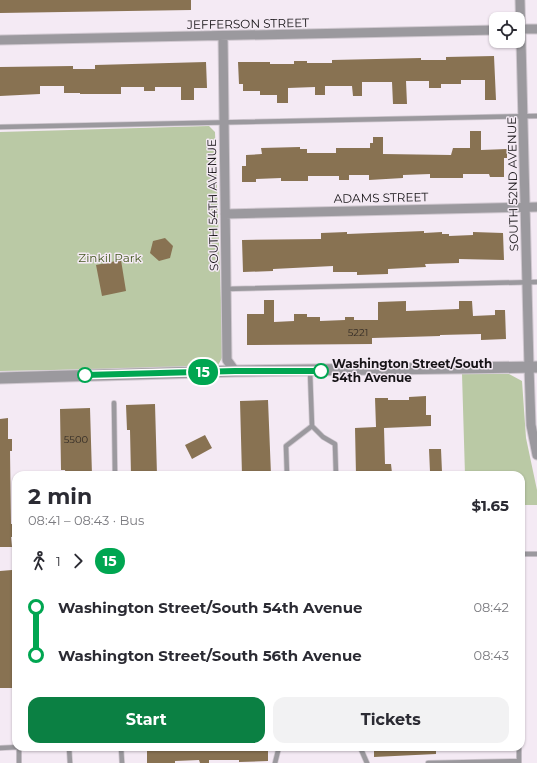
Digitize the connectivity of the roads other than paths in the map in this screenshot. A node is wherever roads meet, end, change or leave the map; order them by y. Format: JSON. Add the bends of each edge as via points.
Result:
{"nodes":[{"id":1,"x":520,"y":0,"type":"edge"},
{"id":2,"x":520,"y":12,"type":"edge"},
{"id":3,"x":525,"y":29,"type":"edge"},
{"id":4,"x":537,"y":29,"type":"edge"},
{"id":5,"x":489,"y":30,"type":"edge"},
{"id":6,"x":223,"y":36,"type":"junction"},
{"id":7,"x":0,"y":40,"type":"edge"},
{"id":8,"x":521,"y":48,"type":"edge"},
{"id":9,"x":537,"y":116,"type":"edge"},
{"id":10,"x":524,"y":117,"type":"junction"},
{"id":11,"x":223,"y":122,"type":"junction"},
{"id":12,"x":0,"y":127,"type":"edge"},
{"id":13,"x":526,"y":207,"type":"junction"},
{"id":14,"x":537,"y":207,"type":"edge"},
{"id":15,"x":225,"y":214,"type":"junction"},
{"id":16,"x":532,"y":282,"type":"edge"},
{"id":17,"x":226,"y":289,"type":"junction"},
{"id":18,"x":533,"y":367,"type":"edge"},
{"id":19,"x":235,"y":371,"type":"junction"},
{"id":20,"x":310,"y":371,"type":"junction"},
{"id":21,"x":0,"y":378,"type":"edge"},
{"id":22,"x":114,"y":403,"type":"dead end"},
{"id":23,"x":312,"y":426,"type":"junction"},
{"id":24,"x":537,"y":455,"type":"edge"},
{"id":25,"x":115,"y":471,"type":"edge"},
{"id":26,"x":287,"y":471,"type":"edge"},
{"id":27,"x":336,"y":471,"type":"edge"},
{"id":28,"x":525,"y":554,"type":"edge"},
{"id":29,"x":537,"y":554,"type":"edge"},
{"id":30,"x":12,"y":747,"type":"edge"},
{"id":31,"x":0,"y":748,"type":"edge"},
{"id":32,"x":19,"y":751,"type":"edge"},
{"id":33,"x":70,"y":751,"type":"edge"},
{"id":34,"x":121,"y":751,"type":"edge"},
{"id":35,"x":278,"y":751,"type":"edge"},
{"id":36,"x":362,"y":751,"type":"edge"},
{"id":37,"x":519,"y":751,"type":"edge"},
{"id":38,"x":519,"y":762,"type":"edge"},
{"id":39,"x":19,"y":763,"type":"edge"},
{"id":40,"x":70,"y":763,"type":"edge"},
{"id":41,"x":122,"y":763,"type":"edge"},
{"id":42,"x":275,"y":763,"type":"edge"},
{"id":43,"x":367,"y":763,"type":"edge"},
{"id":44,"x":428,"y":763,"type":"edge"}],
"edges":[{"from":1,"to":2,"type":"street","name":"SOUTH 52ND AVENUE"},
{"from":3,"to":4,"type":"street"},
{"from":5,"to":6,"type":"street","name":"JEFFERSON STREET"},
{"from":6,"to":7,"type":"street","name":"JEFFERSON STREET"},
{"from":6,"to":11,"type":"street","name":"SOUTH 54TH AVENUE"},
{"from":8,"to":10,"type":"street","name":"SOUTH 52ND AVENUE"},
{"from":9,"to":10,"type":"lane"},
{"from":10,"to":11,"type":"lane"},
{"from":10,"to":13,"type":"street","name":"SOUTH 52ND AVENUE"},
{"from":11,"to":12,"type":"lane"},
{"from":11,"to":15,"type":"street","name":"SOUTH 54TH AVENUE"},
{"from":13,"to":14,"type":"street","name":"ADAMS STREET"},
{"from":13,"to":15,"type":"street","name":"ADAMS STREET"},
{"from":13,"to":16,"type":"street","name":"SOUTH 52ND AVENUE"},
{"from":15,"to":17,"type":"street","name":"SOUTH 54TH AVENUE"},
{"from":16,"to":17,"type":"lane"},
{"from":16,"to":18,"type":"street","name":"SOUTH 52ND AVENUE"},
{"from":17,"to":19,"type":"street","name":"SOUTH 54TH AVENUE","via":[[227,360]]},
{"from":18,"to":20,"type":"street"},
{"from":18,"to":24,"type":"street","name":"SOUTH 52ND AVENUE","via":[[531,426]]},
{"from":19,"to":20,"type":"street"},
{"from":19,"to":21,"type":"street"},
{"from":20,"to":23,"type":"lane"},
{"from":22,"to":25,"type":"lane"},
{"from":23,"to":26,"type":"lane","via":[[286,446]]},
{"from":23,"to":27,"type":"lane","via":[[335,444]]},
{"from":28,"to":29,"type":"lane"},
{"from":30,"to":31,"type":"lane"},
{"from":32,"to":39,"type":"lane"},
{"from":33,"to":40,"type":"lane"},
{"from":34,"to":41,"type":"lane"},
{"from":35,"to":42,"type":"lane"},
{"from":36,"to":43,"type":"lane"},
{"from":37,"to":38,"type":"lane"},
{"from":38,"to":44,"type":"lane"}]}
